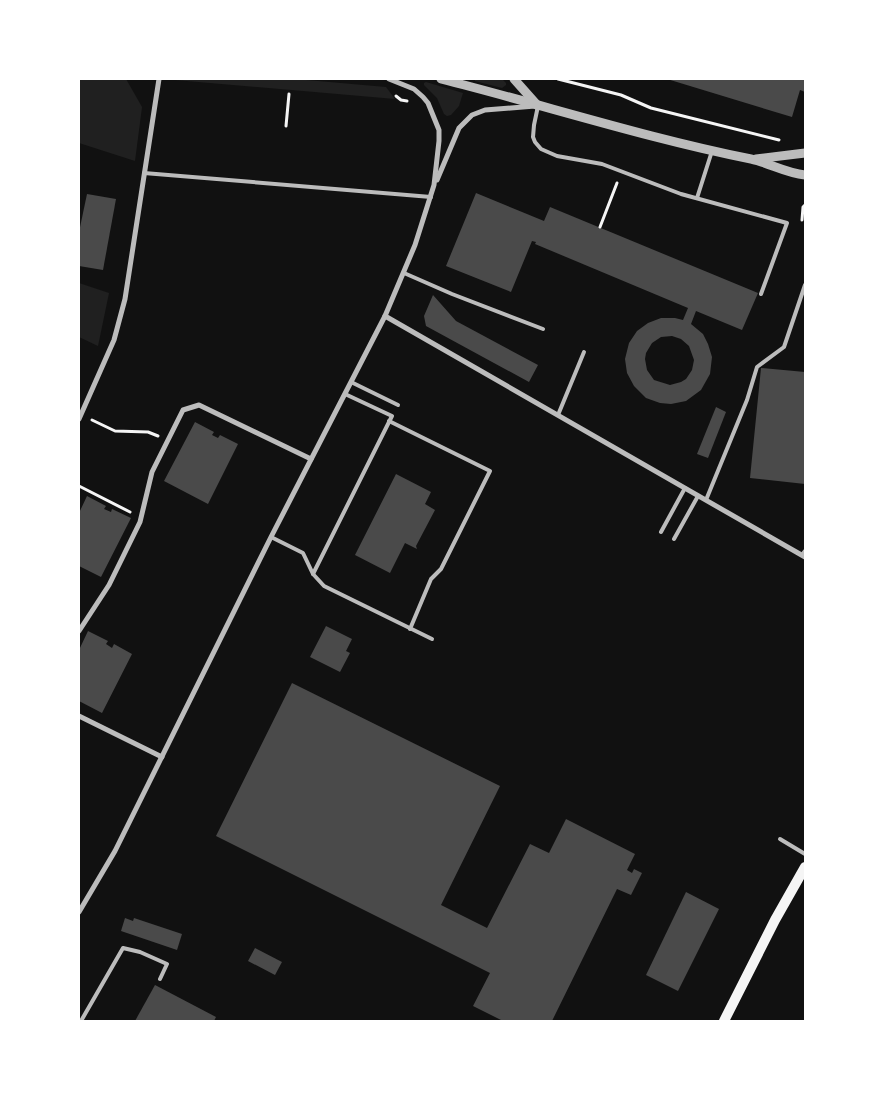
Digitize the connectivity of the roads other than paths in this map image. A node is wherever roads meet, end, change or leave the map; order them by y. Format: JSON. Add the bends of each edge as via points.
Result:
{"nodes":[{"id":1,"x":159,"y":79,"type":"edge"},
{"id":2,"x":390,"y":79,"type":"edge"},
{"id":3,"x":441,"y":79,"type":"edge"},
{"id":4,"x":514,"y":79,"type":"edge"},
{"id":5,"x":538,"y":106,"type":"junction"},
{"id":6,"x":712,"y":151,"type":"junction"},
{"id":7,"x":805,"y":153,"type":"edge"},
{"id":8,"x":753,"y":160,"type":"junction"},
{"id":9,"x":144,"y":173,"type":"junction"},
{"id":10,"x":805,"y":175,"type":"edge"},
{"id":11,"x":434,"y":185,"type":"junction"},
{"id":12,"x":431,"y":197,"type":"junction"},
{"id":13,"x":697,"y":198,"type":"junction"},
{"id":14,"x":404,"y":273,"type":"junction"},
{"id":15,"x":805,"y":285,"type":"edge"},
{"id":16,"x":761,"y":294,"type":"dead end"},
{"id":17,"x":385,"y":316,"type":"junction"},
{"id":18,"x":543,"y":329,"type":"dead end"},
{"id":19,"x":584,"y":352,"type":"dead end"},
{"id":20,"x":351,"y":382,"type":"junction"},
{"id":21,"x":345,"y":394,"type":"junction"},
{"id":22,"x":398,"y":405,"type":"dead end"},
{"id":23,"x":558,"y":415,"type":"junction"},
{"id":24,"x":80,"y":417,"type":"edge"},
{"id":25,"x":389,"y":422,"type":"junction"},
{"id":26,"x":310,"y":460,"type":"junction"},
{"id":27,"x":685,"y":488,"type":"junction"},
{"id":28,"x":698,"y":496,"type":"junction"},
{"id":29,"x":706,"y":500,"type":"junction"},
{"id":30,"x":661,"y":532,"type":"dead end"},
{"id":31,"x":271,"y":537,"type":"junction"},
{"id":32,"x":674,"y":539,"type":"dead end"},
{"id":33,"x":804,"y":554,"type":"edge"},
{"id":34,"x":313,"y":574,"type":"junction"},
{"id":35,"x":410,"y":629,"type":"junction"},
{"id":36,"x":79,"y":631,"type":"edge"},
{"id":37,"x":432,"y":639,"type":"dead end"},
{"id":38,"x":79,"y":716,"type":"edge"},
{"id":39,"x":162,"y":757,"type":"junction"},
{"id":40,"x":780,"y":839,"type":"dead end"},
{"id":41,"x":805,"y":854,"type":"edge"},
{"id":42,"x":805,"y":867,"type":"edge"},
{"id":43,"x":79,"y":912,"type":"edge"},
{"id":44,"x":160,"y":979,"type":"dead end"},
{"id":45,"x":738,"y":995,"type":"junction"},
{"id":46,"x":81,"y":1021,"type":"edge"},
{"id":47,"x":724,"y":1021,"type":"edge"},
{"id":48,"x":732,"y":1021,"type":"edge"}],
"edges":[{"from":1,"to":9,"type":"street"},
{"from":2,"to":11,"type":"street","via":[[414,89],[428,103],[434,116],[439,133]]},
{"from":3,"to":5,"type":"street"},
{"from":4,"to":5,"type":"street"},
{"from":5,"to":6,"type":"street"},
{"from":5,"to":11,"type":"street","via":[[485,110],[472,115],[459,128]]},
{"from":5,"to":13,"type":"lane","via":[[533,137],[541,149],[566,158],[602,164]]},
{"from":6,"to":8,"type":"street"},
{"from":6,"to":13,"type":"lane"},
{"from":7,"to":8,"type":"street"},
{"from":8,"to":10,"type":"street"},
{"from":9,"to":12,"type":"lane"},
{"from":9,"to":24,"type":"street","via":[[125,299],[114,340]]},
{"from":11,"to":12,"type":"street"},
{"from":12,"to":14,"type":"street"},
{"from":13,"to":16,"type":"lane","via":[[788,223]]},
{"from":14,"to":17,"type":"street"},
{"from":14,"to":18,"type":"lane"},
{"from":15,"to":29,"type":"lane","via":[[784,347],[757,367]]},
{"from":17,"to":20,"type":"street"},
{"from":17,"to":23,"type":"street"},
{"from":19,"to":23,"type":"lane"},
{"from":20,"to":21,"type":"street"},
{"from":20,"to":22,"type":"lane"},
{"from":21,"to":25,"type":"lane","via":[[392,416]]},
{"from":21,"to":26,"type":"street"},
{"from":23,"to":27,"type":"street"},
{"from":25,"to":34,"type":"lane"},
{"from":25,"to":35,"type":"lane","via":[[490,471],[441,569],[431,579]]},
{"from":26,"to":31,"type":"street"},
{"from":26,"to":36,"type":"street","via":[[198,405],[183,410],[152,472],[141,518],[108,585]]},
{"from":27,"to":28,"type":"street"},
{"from":27,"to":30,"type":"lane"},
{"from":28,"to":29,"type":"street"},
{"from":28,"to":32,"type":"lane"},
{"from":29,"to":33,"type":"street"},
{"from":31,"to":34,"type":"lane","via":[[303,553]]},
{"from":31,"to":39,"type":"street"},
{"from":34,"to":35,"type":"lane","via":[[324,586]]},
{"from":35,"to":37,"type":"lane"},
{"from":38,"to":39,"type":"street"},
{"from":39,"to":43,"type":"street","via":[[115,851]]},
{"from":40,"to":41,"type":"lane"},
{"from":42,"to":45,"type":"main road"},
{"from":44,"to":46,"type":"lane","via":[[167,964],[123,948]]},
{"from":45,"to":47,"type":"main road"},
{"from":45,"to":48,"type":"main road"}]}
